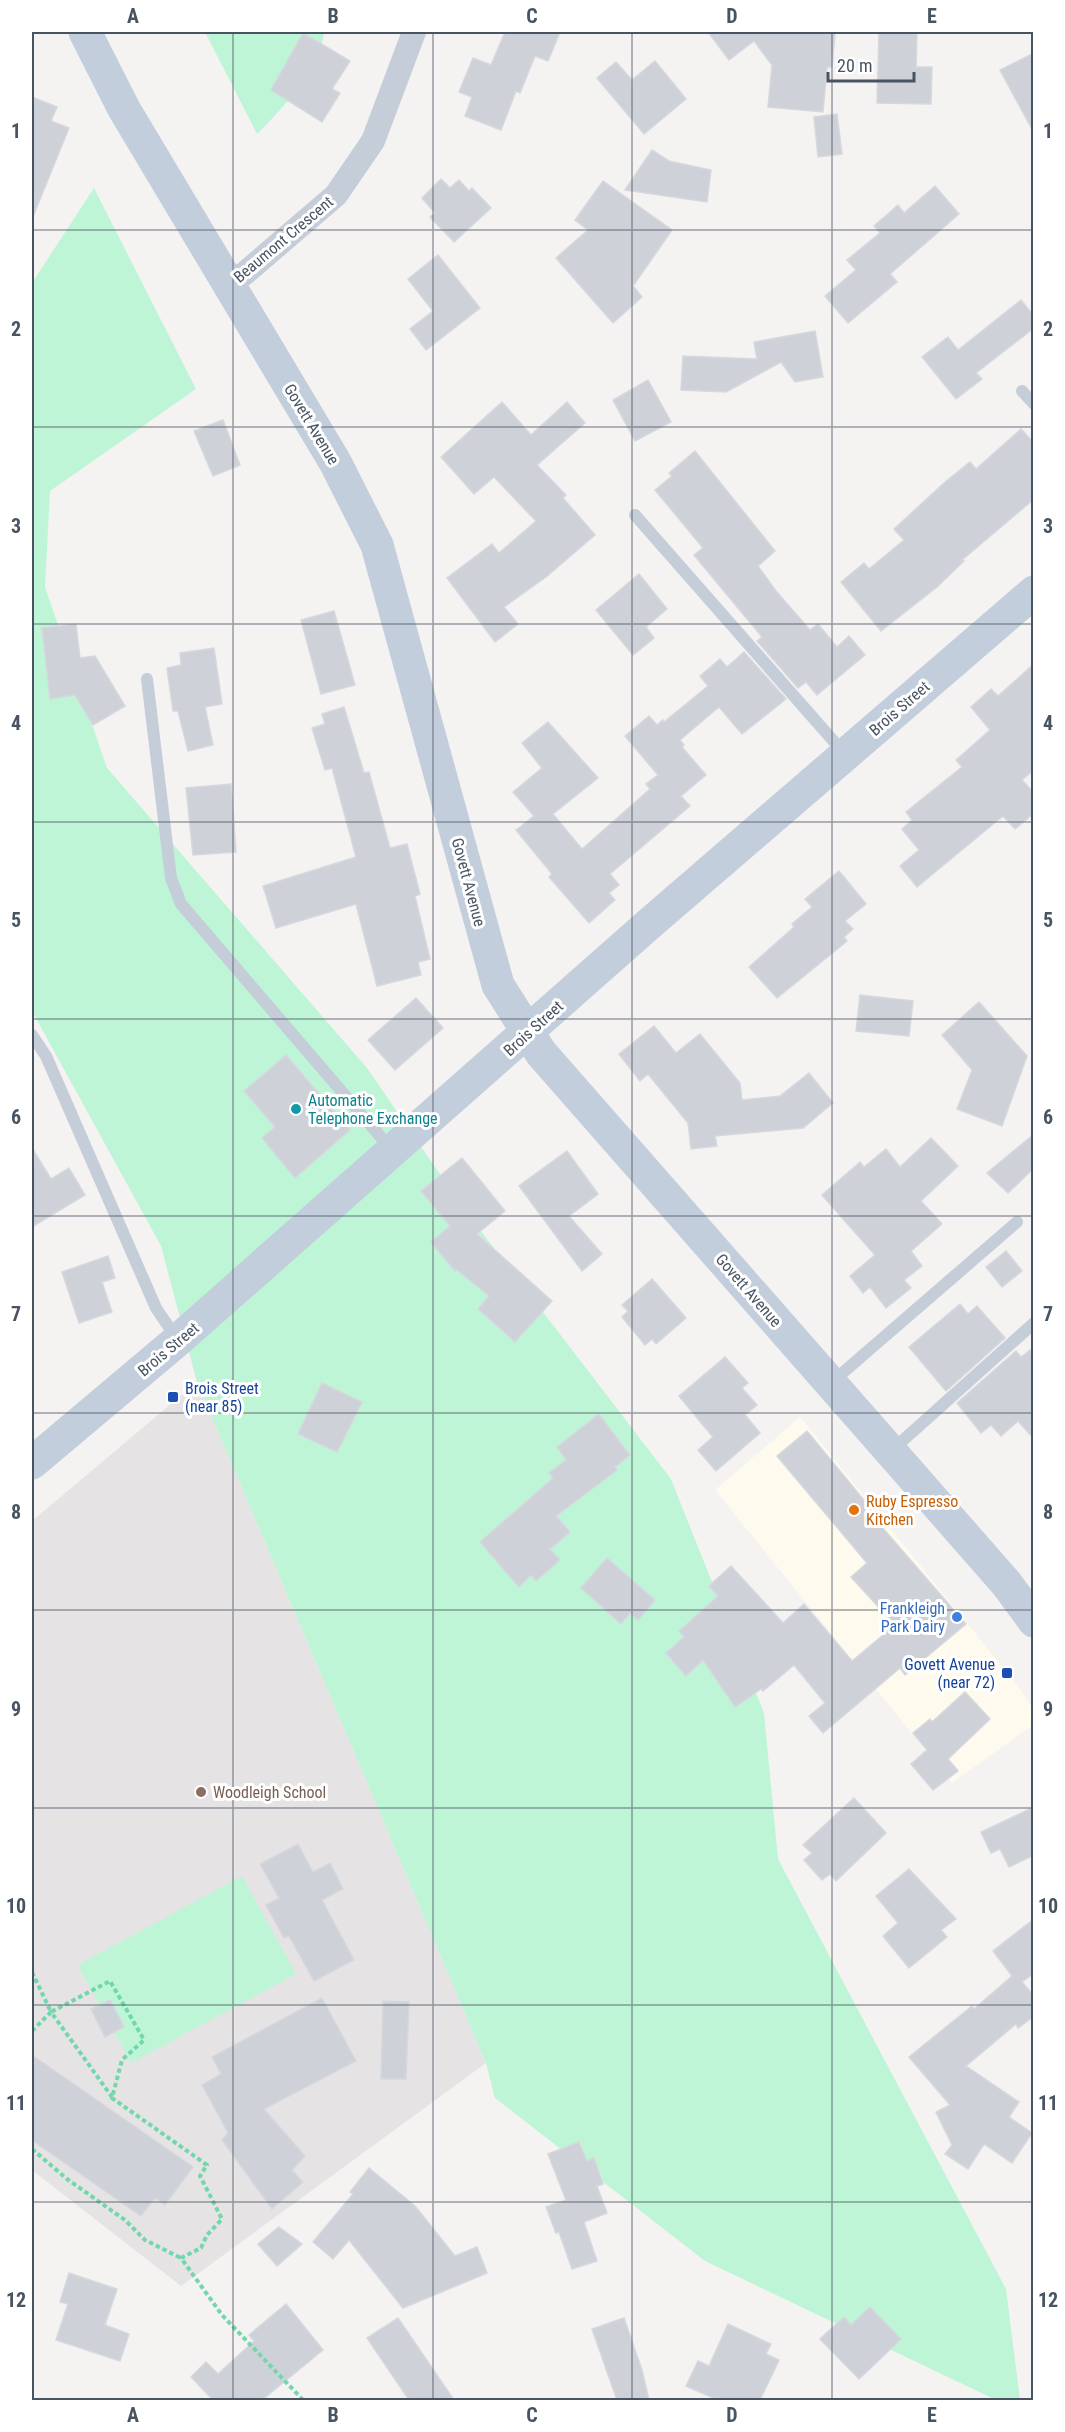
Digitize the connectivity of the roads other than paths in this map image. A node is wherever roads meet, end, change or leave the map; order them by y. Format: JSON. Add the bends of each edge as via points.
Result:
{"nodes":[{"id":1,"x":85,"y":32,"type":"edge"},
{"id":2,"x":414,"y":32,"type":"edge"},
{"id":3,"x":228,"y":284,"type":"junction"},
{"id":4,"x":1022,"y":391,"type":"dead end"},
{"id":5,"x":1034,"y":404,"type":"edge"},
{"id":6,"x":635,"y":515,"type":"dead end"},
{"id":7,"x":1034,"y":592,"type":"edge"},
{"id":8,"x":147,"y":680,"type":"dead end"},
{"id":9,"x":844,"y":754,"type":"junction"},
{"id":10,"x":530,"y":1032,"type":"junction"},
{"id":11,"x":32,"y":1035,"type":"edge"},
{"id":12,"x":393,"y":1152,"type":"junction"},
{"id":13,"x":1017,"y":1222,"type":"dead end"},
{"id":14,"x":1034,"y":1323,"type":"edge"},
{"id":15,"x":178,"y":1340,"type":"junction"},
{"id":16,"x":831,"y":1383,"type":"junction"},
{"id":17,"x":891,"y":1451,"type":"junction"},
{"id":18,"x":32,"y":1463,"type":"edge"},
{"id":19,"x":1034,"y":1621,"type":"edge"}],
"edges":[{"from":1,"to":3,"type":"street","name":"Govett Avenue","via":[[124,109]]},
{"from":2,"to":3,"type":"street","name":"Beaumont Crescent","via":[[373,141],[336,195]]},
{"from":3,"to":10,"type":"street","name":"Govett Avenue","via":[[335,462],[377,545],[498,985]]},
{"from":4,"to":5,"type":"lane"},
{"from":6,"to":9,"type":"lane"},
{"from":7,"to":9,"type":"street","name":"Brois Street"},
{"from":8,"to":12,"type":"lane","via":[[171,878],[182,904]]},
{"from":9,"to":10,"type":"street","name":"Brois Street"},
{"from":10,"to":12,"type":"street","name":"Brois Street"},
{"from":10,"to":16,"type":"street","name":"Govett Avenue","via":[[541,1053]]},
{"from":11,"to":15,"type":"lane","via":[[46,1056],[156,1308]]},
{"from":12,"to":15,"type":"street","name":"Brois Street"},
{"from":13,"to":16,"type":"lane"},
{"from":14,"to":17,"type":"lane"},
{"from":15,"to":18,"type":"street","name":"Brois Street"},
{"from":16,"to":17,"type":"street","name":"Govett Avenue"},
{"from":17,"to":19,"type":"street","name":"Govett Avenue","via":[[1006,1583]]}]}
